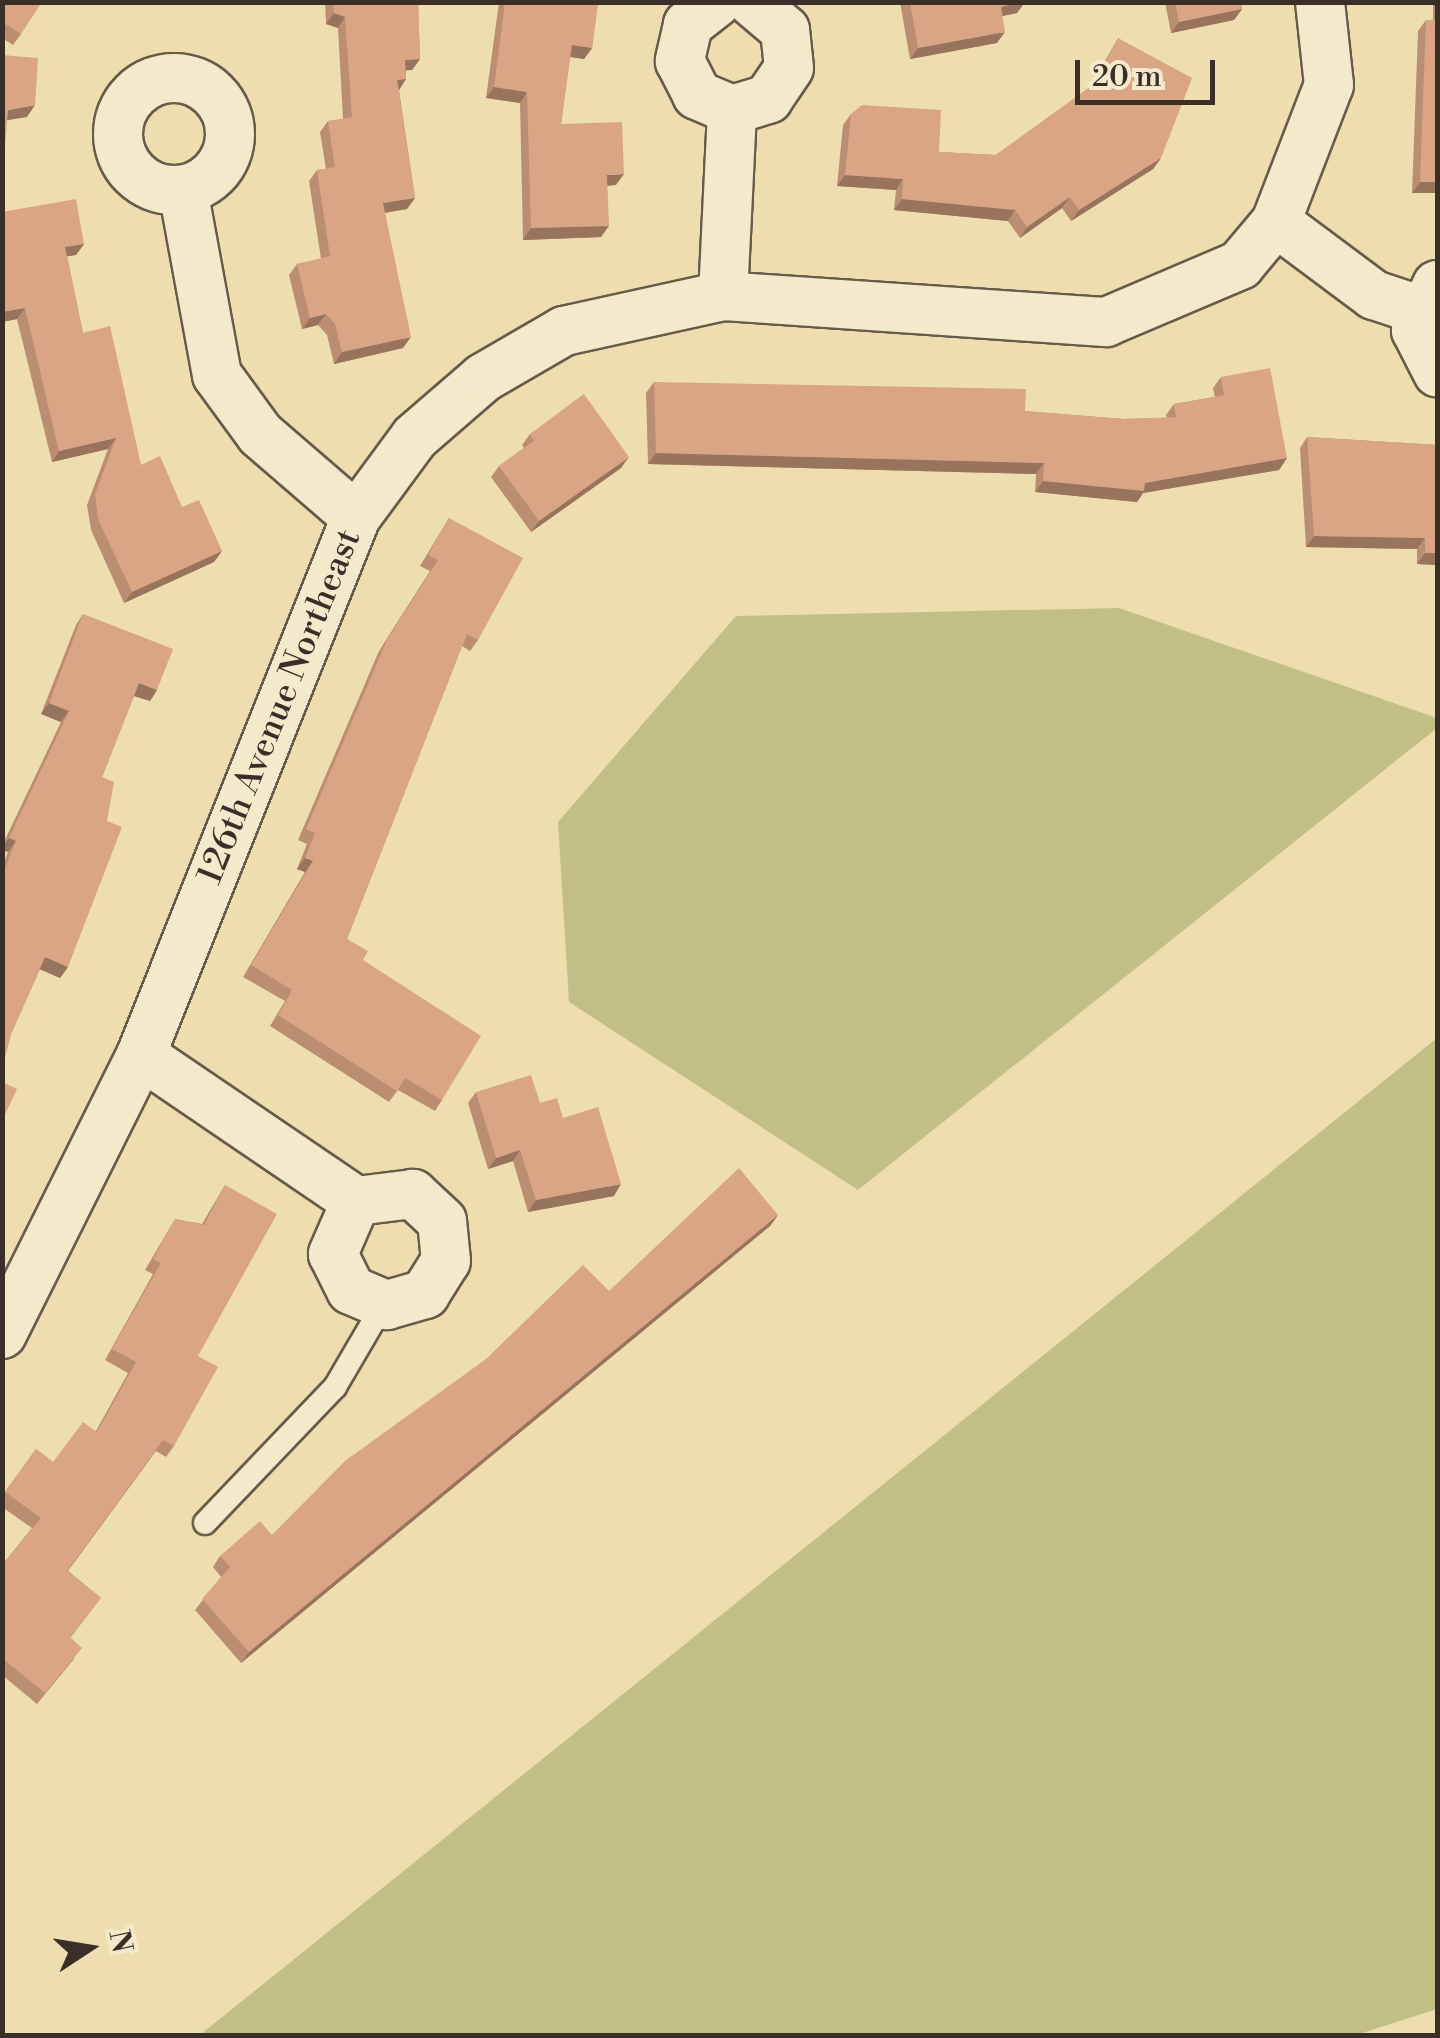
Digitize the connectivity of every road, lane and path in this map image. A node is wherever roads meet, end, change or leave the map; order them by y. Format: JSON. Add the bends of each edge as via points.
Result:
{"nodes":[{"id":1,"x":716,"y":2,"type":"edge"},
{"id":2,"x":752,"y":2,"type":"edge"},
{"id":3,"x":1320,"y":2,"type":"edge"},
{"id":4,"x":732,"y":110,"type":"junction"},
{"id":5,"x":183,"y":190,"type":"dead end"},
{"id":6,"x":1276,"y":222,"type":"junction"},
{"id":7,"x":723,"y":296,"type":"junction"},
{"id":8,"x":1428,"y":297,"type":"edge"},
{"id":9,"x":1438,"y":373,"type":"edge"},
{"id":10,"x":356,"y":517,"type":"junction"},
{"id":11,"x":141,"y":1055,"type":"junction"},
{"id":12,"x":356,"y":1201,"type":"junction"},
{"id":13,"x":383,"y":1304,"type":"junction"},
{"id":14,"x":2,"y":1334,"type":"edge"},
{"id":15,"x":205,"y":1523,"type":"dead end"}],
"edges":[{"from":1,"to":4,"type":"street","via":[[688,24],[680,62],[697,95]]},
{"from":2,"to":4,"type":"street","via":[[785,30],[789,68],[768,100]]},
{"from":3,"to":6,"type":"street","name":"126th Avenue Northeast","via":[[1329,84]]},
{"from":4,"to":7,"type":"street"},
{"from":5,"to":10,"type":"street","via":[[217,375],[260,434]]},
{"from":6,"to":7,"type":"street","name":"126th Avenue Northeast","via":[[1240,265],[1106,322]]},
{"from":6,"to":8,"type":"street","via":[[1374,295]]},
{"from":7,"to":10,"type":"street","name":"126th Avenue Northeast","via":[[564,331],[483,378],[416,437]]},
{"from":8,"to":9,"type":"street","via":[[1420,350]]},
{"from":10,"to":11,"type":"street","name":"126th Avenue Northeast"},
{"from":11,"to":12,"type":"street"},
{"from":11,"to":14,"type":"street","name":"126th Avenue Northeast"},
{"from":12,"to":13,"type":"street","via":[[333,1254],[351,1290]]},
{"from":12,"to":13,"type":"street","via":[[413,1194],[448,1240],[426,1294]]},
{"from":13,"to":15,"type":"lane","via":[[336,1387]]}]}
